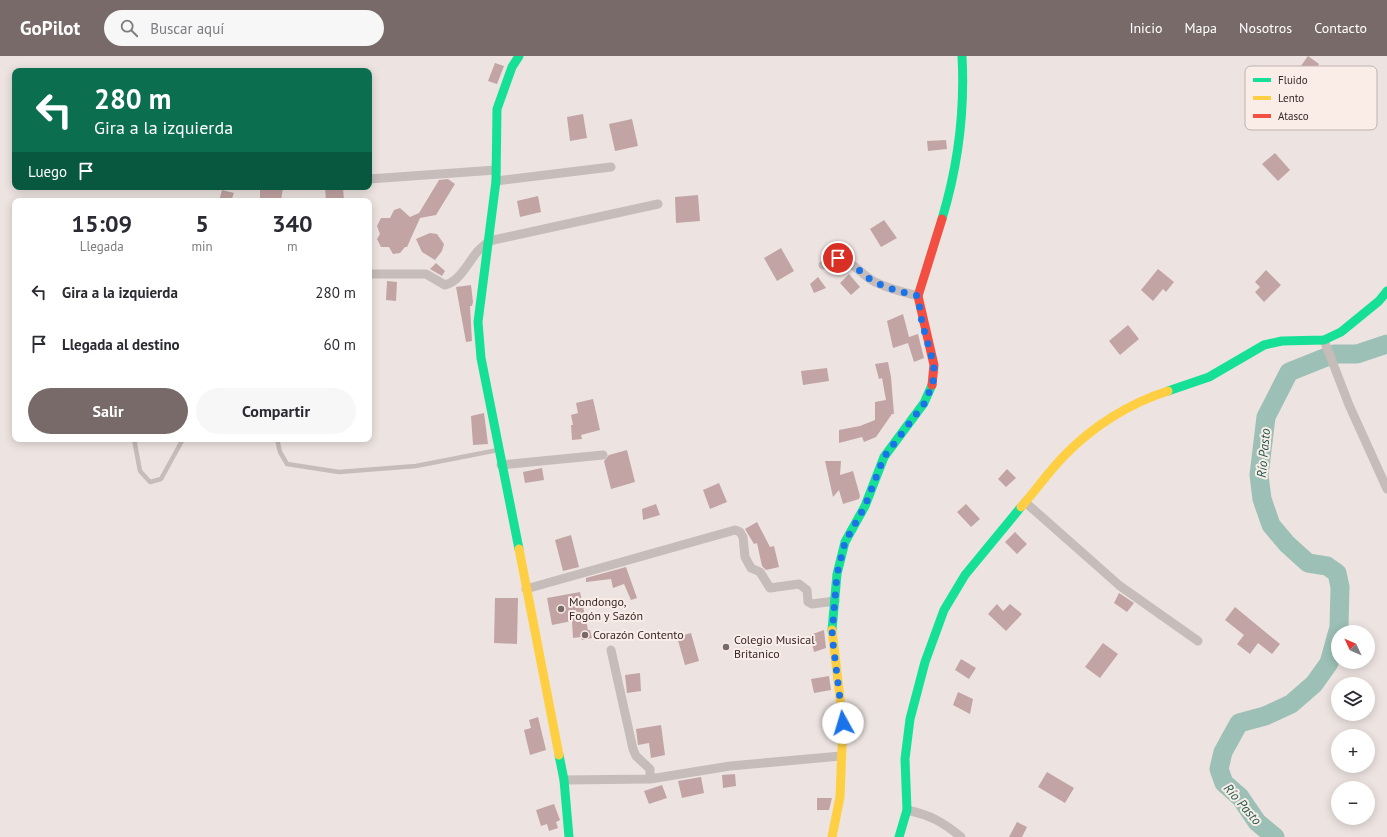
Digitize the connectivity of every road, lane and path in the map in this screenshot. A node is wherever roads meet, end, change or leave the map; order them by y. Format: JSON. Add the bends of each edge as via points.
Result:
{"nodes":[{"id":1,"x":519,"y":56,"type":"edge"},
{"id":2,"x":962,"y":56,"type":"edge"},
{"id":3,"x":611,"y":167,"type":"dead end"},
{"id":4,"x":496,"y":170,"type":"junction"},
{"id":5,"x":372,"y":179,"type":"edge"},
{"id":6,"x":496,"y":181,"type":"junction"},
{"id":7,"x":658,"y":204,"type":"dead end"},
{"id":8,"x":489,"y":241,"type":"junction"},
{"id":9,"x":823,"y":265,"type":"dead end"},
{"id":10,"x":372,"y":274,"type":"edge"},
{"id":11,"x":1387,"y":291,"type":"edge"},
{"id":12,"x":918,"y":296,"type":"junction"},
{"id":13,"x":1325,"y":344,"type":"junction"},
{"id":14,"x":135,"y":442,"type":"edge"},
{"id":15,"x":181,"y":442,"type":"edge"},
{"id":16,"x":278,"y":442,"type":"edge"},
{"id":17,"x":498,"y":450,"type":"junction"},
{"id":18,"x":603,"y":455,"type":"dead end"},
{"id":19,"x":501,"y":465,"type":"junction"},
{"id":20,"x":1387,"y":489,"type":"edge"},
{"id":21,"x":1025,"y":502,"type":"junction"},
{"id":22,"x":526,"y":589,"type":"junction"},
{"id":23,"x":835,"y":601,"type":"junction"},
{"id":24,"x":1198,"y":641,"type":"dead end"},
{"id":25,"x":611,"y":650,"type":"dead end"},
{"id":26,"x":841,"y":756,"type":"junction"},
{"id":27,"x":650,"y":779,"type":"junction"},
{"id":28,"x":564,"y":780,"type":"junction"},
{"id":29,"x":907,"y":810,"type":"junction"},
{"id":30,"x":570,"y":837,"type":"edge"},
{"id":31,"x":832,"y":837,"type":"edge"},
{"id":32,"x":899,"y":837,"type":"edge"},
{"id":33,"x":961,"y":837,"type":"edge"}],
"edges":[{"from":1,"to":4,"type":"street","via":[[512,67],[497,108]]},
{"from":2,"to":12,"type":"street","via":[[964,88],[956,160],[949,196]]},
{"from":3,"to":6,"type":"street"},
{"from":4,"to":5,"type":"street"},
{"from":4,"to":6,"type":"street"},
{"from":6,"to":8,"type":"street"},
{"from":7,"to":8,"type":"street"},
{"from":8,"to":10,"type":"street","via":[[457,279],[445,285],[426,274]]},
{"from":8,"to":17,"type":"street","via":[[478,322],[481,358]]},
{"from":9,"to":12,"type":"street","via":[[838,258],[849,261],[874,282]]},
{"from":11,"to":13,"type":"street"},
{"from":12,"to":23,"type":"street","via":[[922,323],[934,365],[933,383],[924,404],[884,457],[865,506],[845,542],[837,574]]},
{"from":13,"to":20,"type":"street"},
{"from":13,"to":21,"type":"street","via":[[1282,341],[1264,346],[1209,377],[1152,396],[1100,424],[1065,455]]},
{"from":14,"to":15,"type":"lane","via":[[140,471],[150,482],[161,479]]},
{"from":16,"to":17,"type":"lane","via":[[287,464],[339,472],[416,466]]},
{"from":17,"to":19,"type":"street"},
{"from":18,"to":19,"type":"street"},
{"from":19,"to":22,"type":"street"},
{"from":21,"to":24,"type":"street","via":[[1120,586]]},
{"from":21,"to":29,"type":"street","via":[[965,575],[944,610],[925,662],[910,719],[905,759]]},
{"from":22,"to":23,"type":"street","via":[[735,530],[743,537],[745,557],[751,568],[760,572],[770,588],[799,584],[807,590],[808,602],[812,604]]},
{"from":22,"to":28,"type":"street"},
{"from":23,"to":26,"type":"street","via":[[832,635],[843,723]]},
{"from":25,"to":27,"type":"street","via":[[633,749],[636,756],[650,769]]},
{"from":26,"to":27,"type":"street","via":[[730,766]]},
{"from":26,"to":31,"type":"street","via":[[840,797]]},
{"from":27,"to":28,"type":"street"},
{"from":28,"to":30,"type":"street"},
{"from":29,"to":32,"type":"street"},
{"from":29,"to":33,"type":"street","via":[[928,815]]}]}
